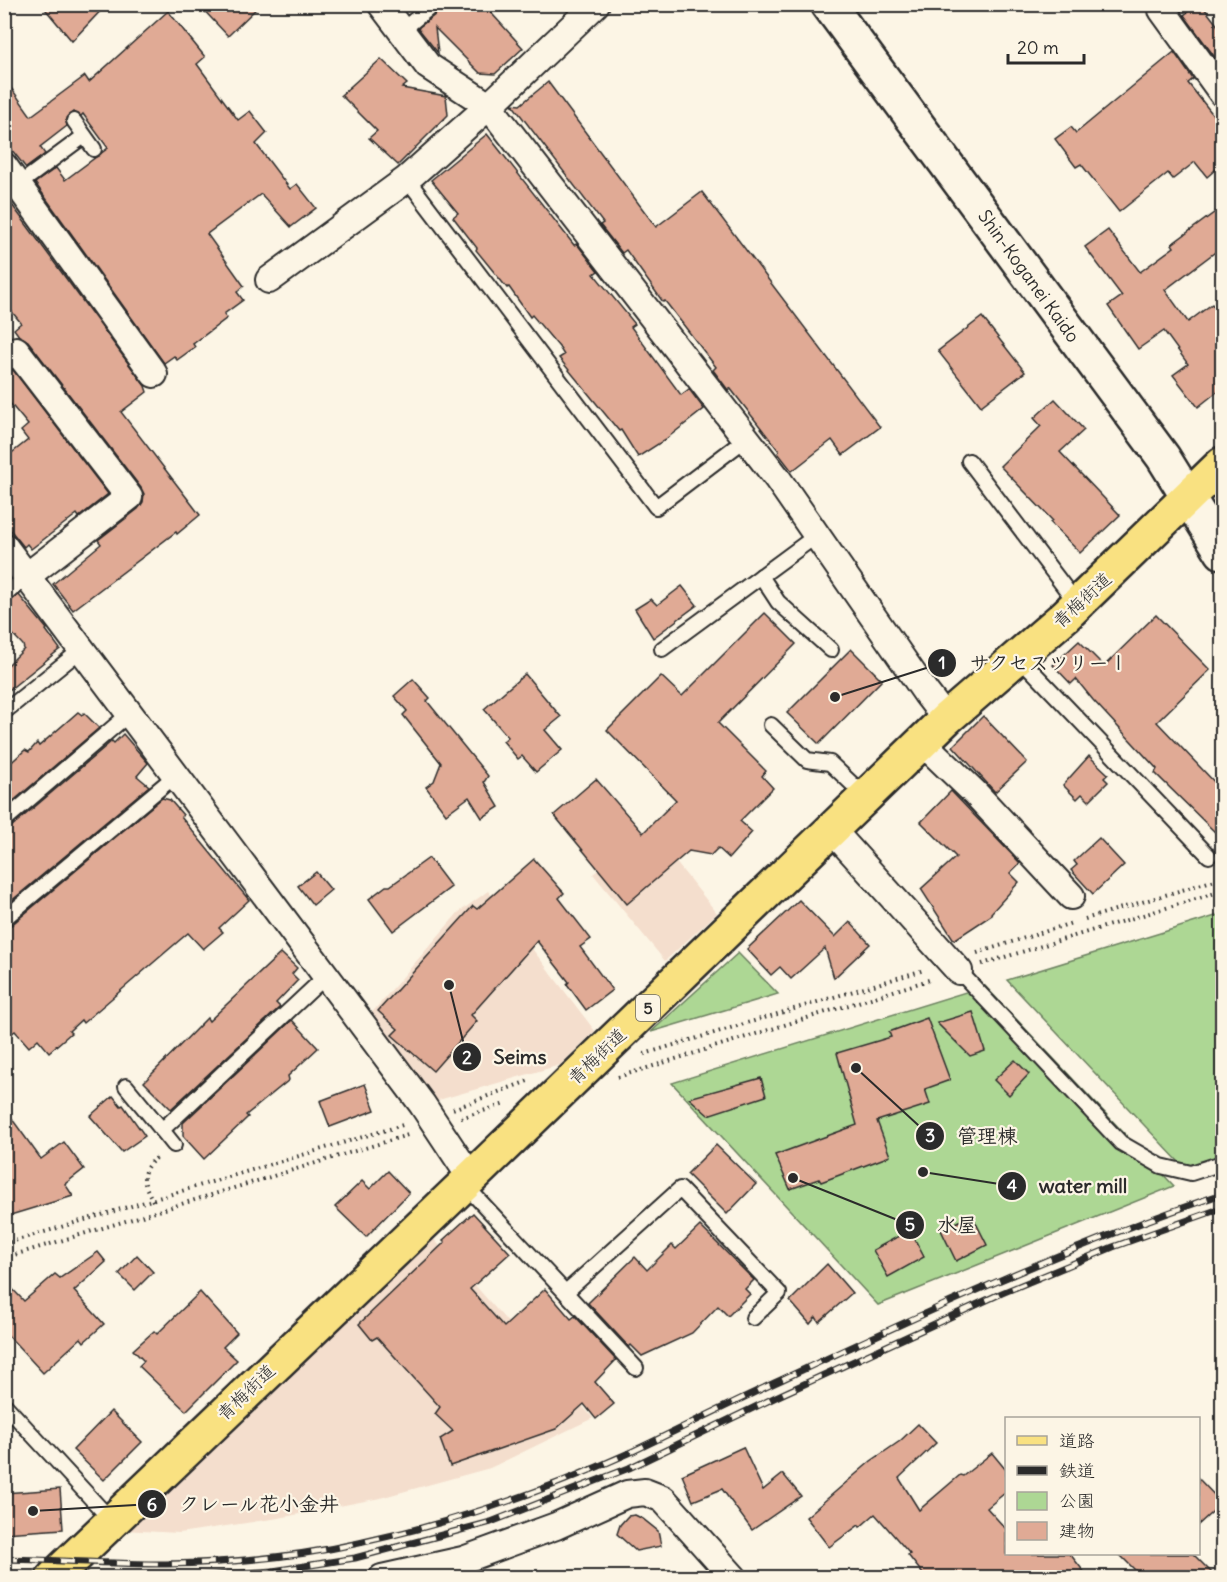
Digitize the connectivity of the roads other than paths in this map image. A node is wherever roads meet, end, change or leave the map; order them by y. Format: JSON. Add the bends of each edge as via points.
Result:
{"nodes":[{"id":1,"x":381,"y":4,"type":"edge"},
{"id":2,"x":434,"y":4,"type":"edge"},
{"id":3,"x":596,"y":4,"type":"edge"},
{"id":4,"x":828,"y":4,"type":"edge"},
{"id":5,"x":1169,"y":4,"type":"edge"},
{"id":6,"x":401,"y":31,"type":"junction"},
{"id":7,"x":1222,"y":93,"type":"edge"},
{"id":8,"x":489,"y":106,"type":"junction"},
{"id":9,"x":74,"y":121,"type":"dead end"},
{"id":10,"x":84,"y":136,"type":"junction"},
{"id":11,"x":94,"y":149,"type":"dead end"},
{"id":12,"x":11,"y":175,"type":"edge"},
{"id":13,"x":407,"y":179,"type":"junction"},
{"id":14,"x":270,"y":280,"type":"dead end"},
{"id":15,"x":4,"y":358,"type":"edge"},
{"id":16,"x":154,"y":374,"type":"dead end"},
{"id":17,"x":747,"y":438,"type":"junction"},
{"id":18,"x":969,"y":461,"type":"dead end"},
{"id":19,"x":1222,"y":464,"type":"edge"},
{"id":20,"x":1188,"y":499,"type":"junction"},
{"id":21,"x":817,"y":535,"type":"junction"},
{"id":22,"x":4,"y":546,"type":"edge"},
{"id":23,"x":1222,"y":552,"type":"edge"},
{"id":24,"x":27,"y":576,"type":"junction"},
{"id":25,"x":761,"y":576,"type":"junction"},
{"id":26,"x":4,"y":596,"type":"edge"},
{"id":27,"x":1077,"y":605,"type":"junction"},
{"id":28,"x":82,"y":649,"type":"junction"},
{"id":29,"x":662,"y":649,"type":"dead end"},
{"id":30,"x":831,"y":650,"type":"dead end"},
{"id":31,"x":1018,"y":656,"type":"junction"},
{"id":32,"x":4,"y":712,"type":"edge"},
{"id":33,"x":130,"y":713,"type":"junction"},
{"id":34,"x":946,"y":719,"type":"junction"},
{"id":35,"x":771,"y":725,"type":"dead end"},
{"id":36,"x":922,"y":742,"type":"junction"},
{"id":37,"x":176,"y":775,"type":"junction"},
{"id":38,"x":866,"y":797,"type":"junction"},
{"id":39,"x":4,"y":822,"type":"edge"},
{"id":40,"x":832,"y":830,"type":"junction"},
{"id":41,"x":1209,"y":856,"type":"dead end"},
{"id":42,"x":1071,"y":896,"type":"dead end"},
{"id":43,"x":4,"y":919,"type":"edge"},
{"id":44,"x":959,"y":971,"type":"joint"},
{"id":45,"x":327,"y":975,"type":"junction"},
{"id":46,"x":126,"y":1086,"type":"dead end"},
{"id":47,"x":162,"y":1130,"type":"junction"},
{"id":48,"x":174,"y":1145,"type":"road end"},
{"id":49,"x":1222,"y":1163,"type":"edge"},
{"id":50,"x":467,"y":1181,"type":"junction"},
{"id":51,"x":566,"y":1292,"type":"junction"},
{"id":52,"x":753,"y":1318,"type":"dead end"},
{"id":53,"x":636,"y":1368,"type":"dead end"},
{"id":54,"x":4,"y":1404,"type":"edge"},
{"id":55,"x":111,"y":1520,"type":"junction"},
{"id":56,"x":53,"y":1578,"type":"edge"},
{"id":57,"x":382,"y":1578,"type":"edge"},
{"id":58,"x":734,"y":1578,"type":"edge"}],
"edges":[{"from":1,"to":6,"type":"street"},
{"from":2,"to":6,"type":"lane"},
{"from":3,"to":8,"type":"street"},
{"from":4,"to":20,"type":"main road","name":"Shin-Koganei Kaido","via":[[1156,447]]},
{"from":5,"to":7,"type":"street","via":[[1162,10]]},
{"from":6,"to":8,"type":"street","via":[[428,66]]},
{"from":8,"to":13,"type":"street"},
{"from":8,"to":17,"type":"street"},
{"from":9,"to":10,"type":"lane"},
{"from":10,"to":11,"type":"lane"},
{"from":10,"to":12,"type":"lane"},
{"from":12,"to":16,"type":"street"},
{"from":13,"to":14,"type":"street"},
{"from":13,"to":17,"type":"lane","via":[[656,507]]},
{"from":15,"to":24,"type":"street","via":[[16,350],[129,497]]},
{"from":17,"to":21,"type":"street"},
{"from":18,"to":27,"type":"lane"},
{"from":19,"to":20,"type":"main road","name":"青梅街道","number":"5"},
{"from":20,"to":23,"type":"main road","name":"Shin-Koganei Kaido"},
{"from":20,"to":27,"type":"main road","name":"青梅街道","number":"5"},
{"from":21,"to":25,"type":"lane"},
{"from":21,"to":34,"type":"street"},
{"from":22,"to":24,"type":"street"},
{"from":24,"to":26,"type":"lane"},
{"from":24,"to":28,"type":"street"},
{"from":25,"to":29,"type":"lane"},
{"from":25,"to":30,"type":"lane","via":[[778,602]]},
{"from":27,"to":31,"type":"main road","name":"青梅街道","number":"5"},
{"from":28,"to":32,"type":"lane"},
{"from":28,"to":33,"type":"street"},
{"from":31,"to":34,"type":"main road","name":"青梅街道","number":"5"},
{"from":31,"to":41,"type":"lane"},
{"from":33,"to":37,"type":"street"},
{"from":33,"to":39,"type":"lane"},
{"from":34,"to":36,"type":"main road","name":"青梅街道","number":"5"},
{"from":35,"to":38,"type":"lane","via":[[807,760],[830,763]]},
{"from":36,"to":38,"type":"main road","name":"青梅街道","number":"5"},
{"from":36,"to":42,"type":"street"},
{"from":37,"to":43,"type":"lane"},
{"from":37,"to":45,"type":"street"},
{"from":38,"to":40,"type":"main road","name":"青梅街道","number":"5"},
{"from":40,"to":44,"type":"street"},
{"from":40,"to":50,"type":"main road","name":"青梅街道","number":"5"},
{"from":44,"to":49,"type":"lane","via":[[1121,1143],[1161,1166],[1191,1173]]},
{"from":45,"to":47,"type":"lane"},
{"from":45,"to":50,"type":"street","via":[[422,1104]]},
{"from":46,"to":47,"type":"lane"},
{"from":47,"to":48,"type":"lane"},
{"from":50,"to":51,"type":"lane"},
{"from":50,"to":55,"type":"main road","name":"青梅街道","number":"5"},
{"from":51,"to":52,"type":"lane","via":[[680,1189],[779,1293]]},
{"from":51,"to":53,"type":"lane"},
{"from":54,"to":55,"type":"lane"},
{"from":55,"to":56,"type":"main road","name":"青梅街道","number":"5"},
{"from":57,"to":58,"type":"street","via":[[463,1560],[556,1526],[627,1494],[645,1492],[663,1499]]}]}
